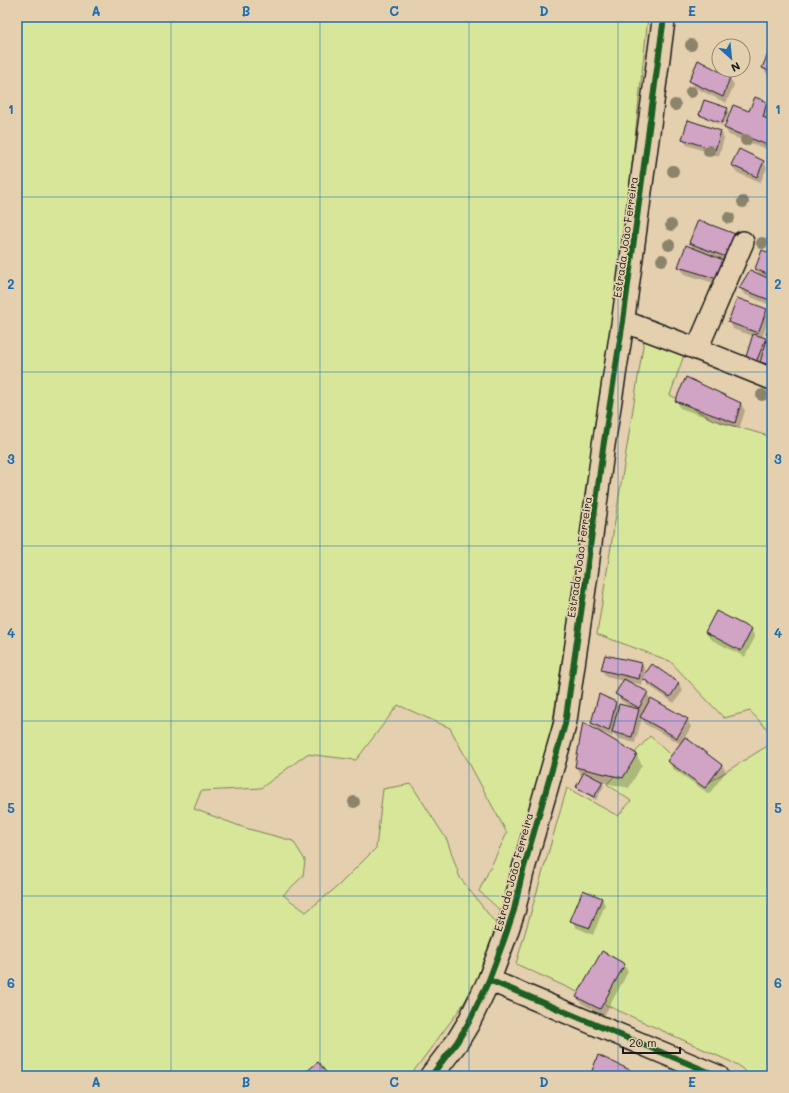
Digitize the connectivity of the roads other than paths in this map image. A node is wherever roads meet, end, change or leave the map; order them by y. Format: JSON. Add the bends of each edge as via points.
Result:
{"nodes":[{"id":1,"x":664,"y":17,"type":"edge"},
{"id":2,"x":744,"y":242,"type":"dead end"},
{"id":3,"x":624,"y":322,"type":"junction"},
{"id":4,"x":697,"y":349,"type":"junction"},
{"id":5,"x":772,"y":380,"type":"edge"},
{"id":6,"x":489,"y":980,"type":"junction"},
{"id":7,"x":431,"y":1076,"type":"edge"},
{"id":8,"x":718,"y":1076,"type":"edge"}],
"edges":[{"from":1,"to":3,"type":"street","name":"Estrada João Ferreira"},
{"from":2,"to":4,"type":"street"},
{"from":3,"to":4,"type":"street"},
{"from":3,"to":6,"type":"street","name":"Estrada João Ferreira","via":[[603,448],[565,724],[514,910]]},
{"from":4,"to":5,"type":"street"},
{"from":6,"to":7,"type":"street","name":"Estrada João Ferreira","via":[[469,1022]]},
{"from":6,"to":8,"type":"street"}]}
